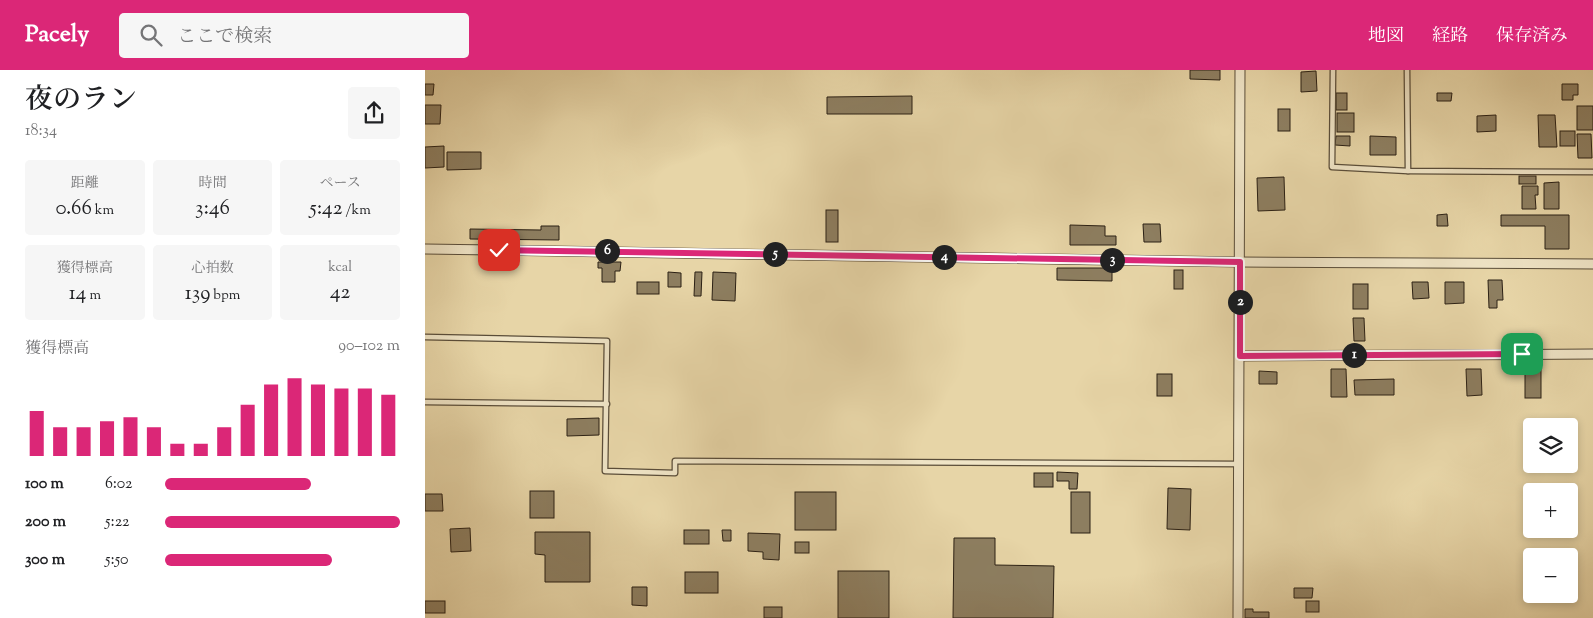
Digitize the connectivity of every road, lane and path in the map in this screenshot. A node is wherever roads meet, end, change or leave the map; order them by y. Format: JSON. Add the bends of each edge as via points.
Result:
{"nodes":[{"id":1,"x":1240,"y":70,"type":"edge"},
{"id":2,"x":1333,"y":70,"type":"edge"},
{"id":3,"x":1407,"y":70,"type":"edge"},
{"id":4,"x":1408,"y":171,"type":"junction"},
{"id":5,"x":1593,"y":172,"type":"edge"},
{"id":6,"x":425,"y":248,"type":"edge"},
{"id":7,"x":1240,"y":262,"type":"junction"},
{"id":8,"x":1593,"y":264,"type":"edge"},
{"id":9,"x":425,"y":337,"type":"edge"},
{"id":10,"x":1593,"y":354,"type":"edge"},
{"id":11,"x":1240,"y":356,"type":"junction"},
{"id":12,"x":425,"y":402,"type":"edge"},
{"id":13,"x":607,"y":404,"type":"junction"},
{"id":14,"x":1239,"y":464,"type":"junction"},
{"id":15,"x":1238,"y":618,"type":"edge"}],
"edges":[{"from":1,"to":7,"type":"street"},
{"from":2,"to":4,"type":"lane","via":[[1332,167]]},
{"from":3,"to":4,"type":"lane"},
{"from":4,"to":5,"type":"lane"},
{"from":6,"to":7,"type":"street"},
{"from":7,"to":8,"type":"street"},
{"from":7,"to":11,"type":"street"},
{"from":9,"to":13,"type":"lane","via":[[607,341]]},
{"from":10,"to":11,"type":"street"},
{"from":11,"to":14,"type":"street"},
{"from":12,"to":13,"type":"lane"},
{"from":13,"to":14,"type":"lane","via":[[605,471],[675,473],[675,461]]},
{"from":14,"to":15,"type":"street"}]}
